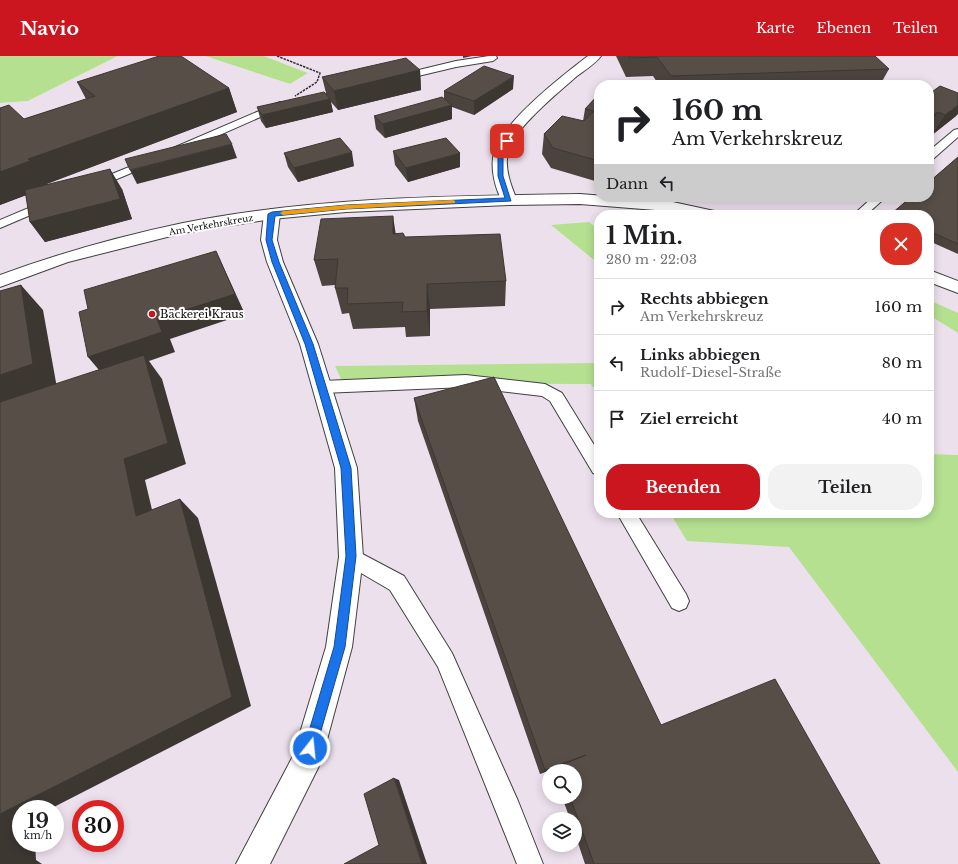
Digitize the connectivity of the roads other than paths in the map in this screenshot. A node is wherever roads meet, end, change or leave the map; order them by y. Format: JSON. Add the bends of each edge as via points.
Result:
{"nodes":[{"id":1,"x":595,"y":56,"type":"edge"},
{"id":2,"x":493,"y":58,"type":"dead end"},
{"id":3,"x":386,"y":80,"type":"edge"},
{"id":4,"x":289,"y":102,"type":"edge"},
{"id":5,"x":958,"y":132,"type":"edge"},
{"id":6,"x":934,"y":153,"type":"edge"},
{"id":7,"x":81,"y":190,"type":"edge"},
{"id":8,"x":59,"y":200,"type":"edge"},
{"id":9,"x":509,"y":200,"type":"junction"},
{"id":10,"x":594,"y":200,"type":"edge"},
{"id":11,"x":618,"y":202,"type":"edge"},
{"id":12,"x":874,"y":202,"type":"edge"},
{"id":13,"x":688,"y":210,"type":"edge"},
{"id":14,"x":865,"y":210,"type":"edge"},
{"id":15,"x":272,"y":214,"type":"junction"},
{"id":16,"x":0,"y":224,"type":"edge"},
{"id":17,"x":934,"y":278,"type":"edge"},
{"id":18,"x":0,"y":281,"type":"edge"},
{"id":19,"x":958,"y":287,"type":"edge"},
{"id":20,"x":322,"y":387,"type":"junction"},
{"id":21,"x":594,"y":460,"type":"edge"},
{"id":22,"x":629,"y":518,"type":"edge"},
{"id":23,"x":351,"y":556,"type":"junction"},
{"id":24,"x":679,"y":601,"type":"dead end"},
{"id":25,"x":252,"y":864,"type":"edge"},
{"id":26,"x":530,"y":864,"type":"edge"}],
"edges":[{"from":1,"to":9,"type":"street","via":[[520,122],[501,150],[500,176]]},
{"from":2,"to":3,"type":"lane"},
{"from":4,"to":7,"type":"lane"},
{"from":5,"to":6,"type":"lane"},
{"from":8,"to":16,"type":"lane"},
{"from":9,"to":10,"type":"street","name":"Am Verkehrskreuz"},
{"from":9,"to":15,"type":"street","name":"Am Verkehrskreuz","via":[[346,207]]},
{"from":11,"to":13,"type":"street","name":"Am Verkehrskreuz"},
{"from":12,"to":14,"type":"lane"},
{"from":15,"to":18,"type":"street","name":"Am Verkehrskreuz","via":[[183,228],[63,258]]},
{"from":15,"to":20,"type":"street","via":[[269,240],[275,262],[309,344]]},
{"from":17,"to":19,"type":"street"},
{"from":20,"to":21,"type":"lane","via":[[466,381],[545,390],[556,397]]},
{"from":20,"to":23,"type":"street","via":[[346,468]]},
{"from":22,"to":24,"type":"lane"},
{"from":23,"to":25,"type":"street","via":[[339,647],[306,762]]},
{"from":23,"to":26,"type":"lane","via":[[396,583],[445,660]]}]}
